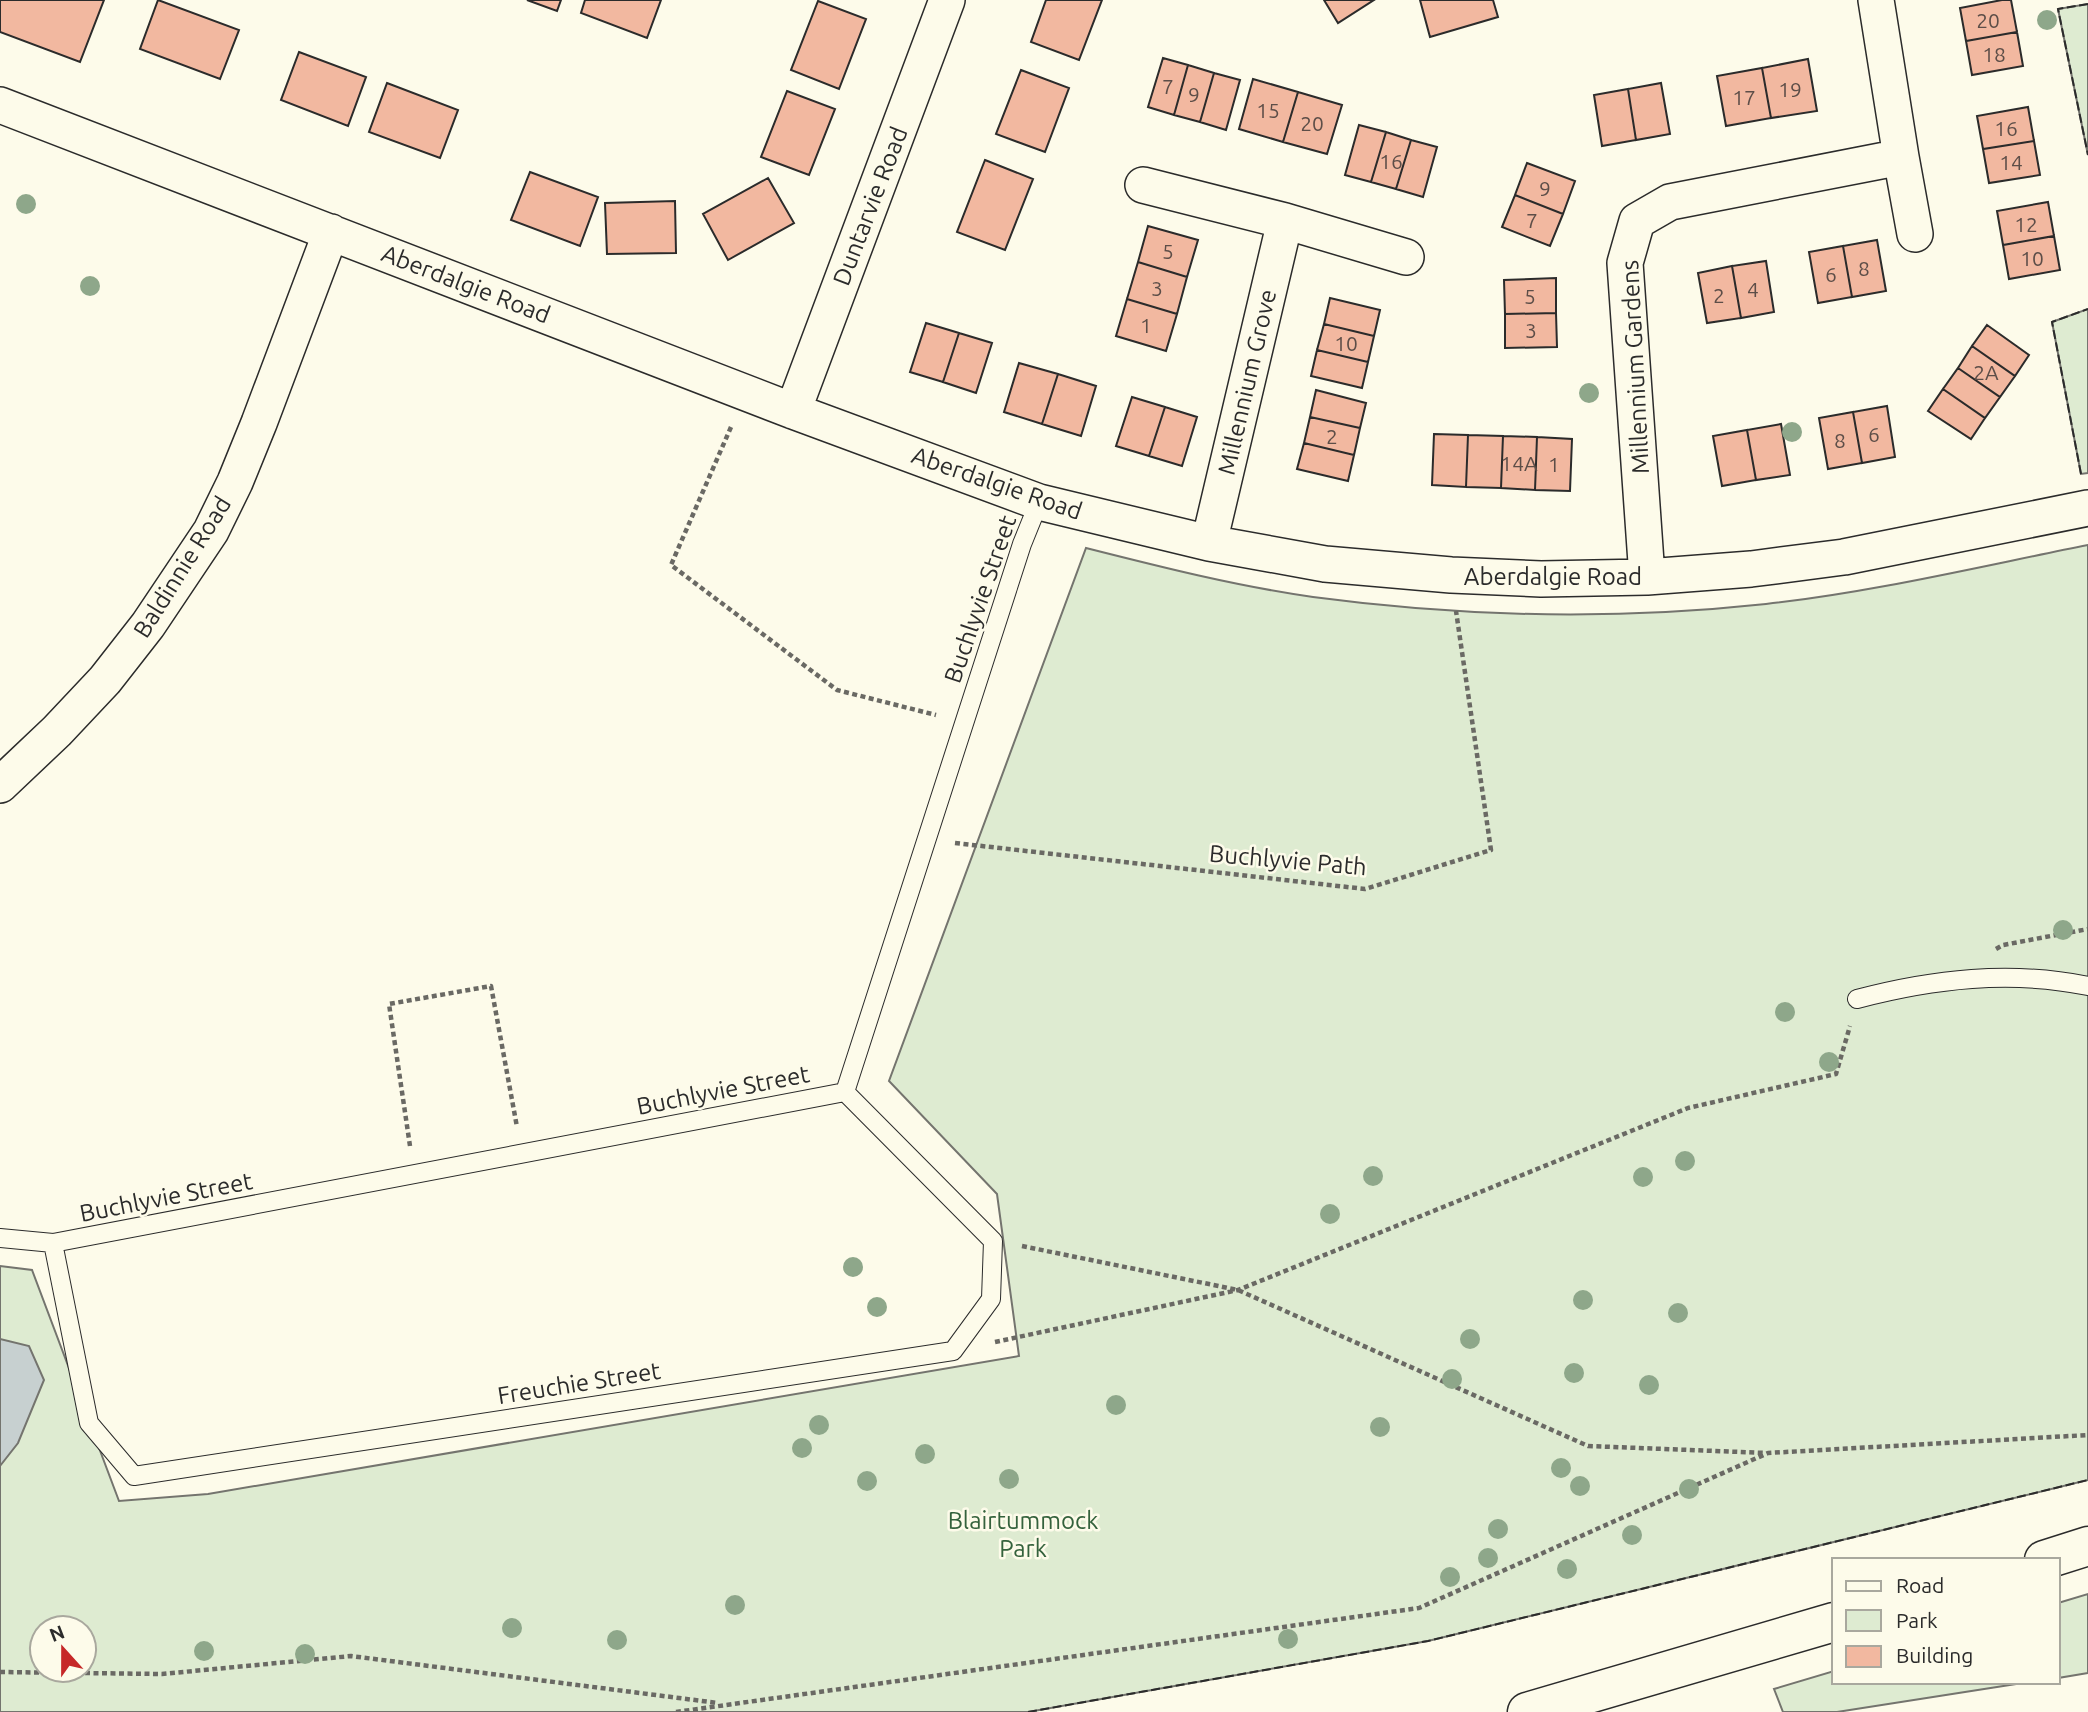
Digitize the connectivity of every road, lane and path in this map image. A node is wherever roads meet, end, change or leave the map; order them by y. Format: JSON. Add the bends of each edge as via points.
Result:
{"nodes":[{"id":1,"x":947,"y":0,"type":"edge"},
{"id":2,"x":1876,"y":0,"type":"edge"},
{"id":3,"x":0,"y":105,"type":"edge"},
{"id":4,"x":1901,"y":158,"type":"junction"},
{"id":5,"x":1143,"y":185,"type":"dead end"},
{"id":6,"x":1285,"y":221,"type":"junction"},
{"id":7,"x":331,"y":232,"type":"junction"},
{"id":8,"x":1916,"y":234,"type":"dead end"},
{"id":9,"x":1406,"y":257,"type":"dead end"},
{"id":10,"x":746,"y":392,"type":"junction"},
{"id":11,"x":793,"y":411,"type":"junction"},
{"id":12,"x":1038,"y":502,"type":"junction"},
{"id":13,"x":2088,"y":508,"type":"edge"},
{"id":14,"x":1209,"y":544,"type":"junction"},
{"id":15,"x":1451,"y":575,"type":"junction"},
{"id":16,"x":1647,"y":577,"type":"junction"},
{"id":17,"x":964,"y":722,"type":"junction"},
{"id":18,"x":0,"y":785,"type":"edge"},
{"id":19,"x":927,"y":839,"type":"junction"},
{"id":20,"x":2088,"y":929,"type":"edge"},
{"id":21,"x":1977,"y":978,"type":"junction"},
{"id":22,"x":2088,"y":986,"type":"edge"},
{"id":23,"x":1857,"y":999,"type":"joint"},
{"id":24,"x":845,"y":1092,"type":"junction"},
{"id":25,"x":522,"y":1154,"type":"junction"},
{"id":26,"x":415,"y":1174,"type":"junction"},
{"id":27,"x":0,"y":1238,"type":"edge"},
{"id":28,"x":993,"y":1241,"type":"junction"},
{"id":29,"x":53,"y":1243,"type":"junction"},
{"id":30,"x":1238,"y":1290,"type":"junction"},
{"id":31,"x":953,"y":1351,"type":"junction"},
{"id":32,"x":2088,"y":1435,"type":"edge"},
{"id":33,"x":1768,"y":1453,"type":"junction"},
{"id":34,"x":2088,"y":1546,"type":"edge"},
{"id":35,"x":2050,"y":1558,"type":"edge"},
{"id":36,"x":1832,"y":1623,"type":"edge"},
{"id":37,"x":0,"y":1672,"type":"edge"},
{"id":38,"x":726,"y":1704,"type":"junction"},
{"id":39,"x":676,"y":1712,"type":"edge"},
{"id":40,"x":1527,"y":1712,"type":"edge"}],
"edges":[{"from":1,"to":11,"type":"street","name":"Duntarvie Road"},
{"from":2,"to":4,"type":"street"},
{"from":3,"to":7,"type":"street","name":"Aberdalgie Road"},
{"from":4,"to":8,"type":"street"},
{"from":4,"to":16,"type":"street","name":"Millennium Gardens","via":[[1670,202],[1637,220],[1625,263]]},
{"from":5,"to":6,"type":"street"},
{"from":6,"to":9,"type":"street"},
{"from":6,"to":14,"type":"street","name":"Millennium Grove"},
{"from":7,"to":10,"type":"street","name":"Aberdalgie Road"},
{"from":7,"to":18,"type":"street","name":"Baldinnie Road","via":[[254,435],[211,531],[105,680]]},
{"from":10,"to":11,"type":"street","name":"Aberdalgie Road"},
{"from":10,"to":17,"type":"path","via":[[671,565],[837,690]]},
{"from":11,"to":12,"type":"street","name":"Aberdalgie Road"},
{"from":12,"to":14,"type":"street","name":"Aberdalgie Road"},
{"from":12,"to":17,"type":"lane","name":"Buchlyvie Street"},
{"from":13,"to":16,"type":"street","name":"Aberdalgie Road","via":[[1844,557]]},
{"from":14,"to":15,"type":"street","name":"Aberdalgie Road","via":[[1325,564]]},
{"from":15,"to":16,"type":"street","name":"Aberdalgie Road"},
{"from":15,"to":19,"type":"path","name":"Buchlyvie Path","via":[[1491,850],[1365,889]]},
{"from":17,"to":19,"type":"lane","name":"Buchlyvie Street"},
{"from":19,"to":24,"type":"lane","name":"Buchlyvie Street"},
{"from":20,"to":21,"type":"path","via":[[2003,945],[1991,952]]},
{"from":21,"to":22,"type":"lane"},
{"from":21,"to":23,"type":"lane"},
{"from":23,"to":30,"type":"path","via":[[1836,1074],[1688,1108]]},
{"from":24,"to":25,"type":"lane","name":"Buchlyvie Street"},
{"from":24,"to":28,"type":"lane"},
{"from":25,"to":26,"type":"lane","name":"Buchlyvie Street"},
{"from":25,"to":26,"type":"path","via":[[491,986],[389,1004]]},
{"from":26,"to":29,"type":"lane","name":"Buchlyvie Street"},
{"from":27,"to":29,"type":"lane","name":"Buchlyvie Street"},
{"from":28,"to":30,"type":"path"},
{"from":28,"to":31,"type":"lane","via":[[991,1299]]},
{"from":29,"to":31,"type":"lane","name":"Freuchie Street","via":[[89,1423],[134,1476]]},
{"from":30,"to":31,"type":"path"},
{"from":30,"to":33,"type":"path","via":[[1588,1446]]},
{"from":32,"to":33,"type":"path"},
{"from":33,"to":38,"type":"path","via":[[1419,1608]]},
{"from":34,"to":35,"type":"highway"},
{"from":36,"to":40,"type":"highway"},
{"from":37,"to":38,"type":"path","via":[[162,1674],[351,1656]]},
{"from":38,"to":39,"type":"path"}]}
